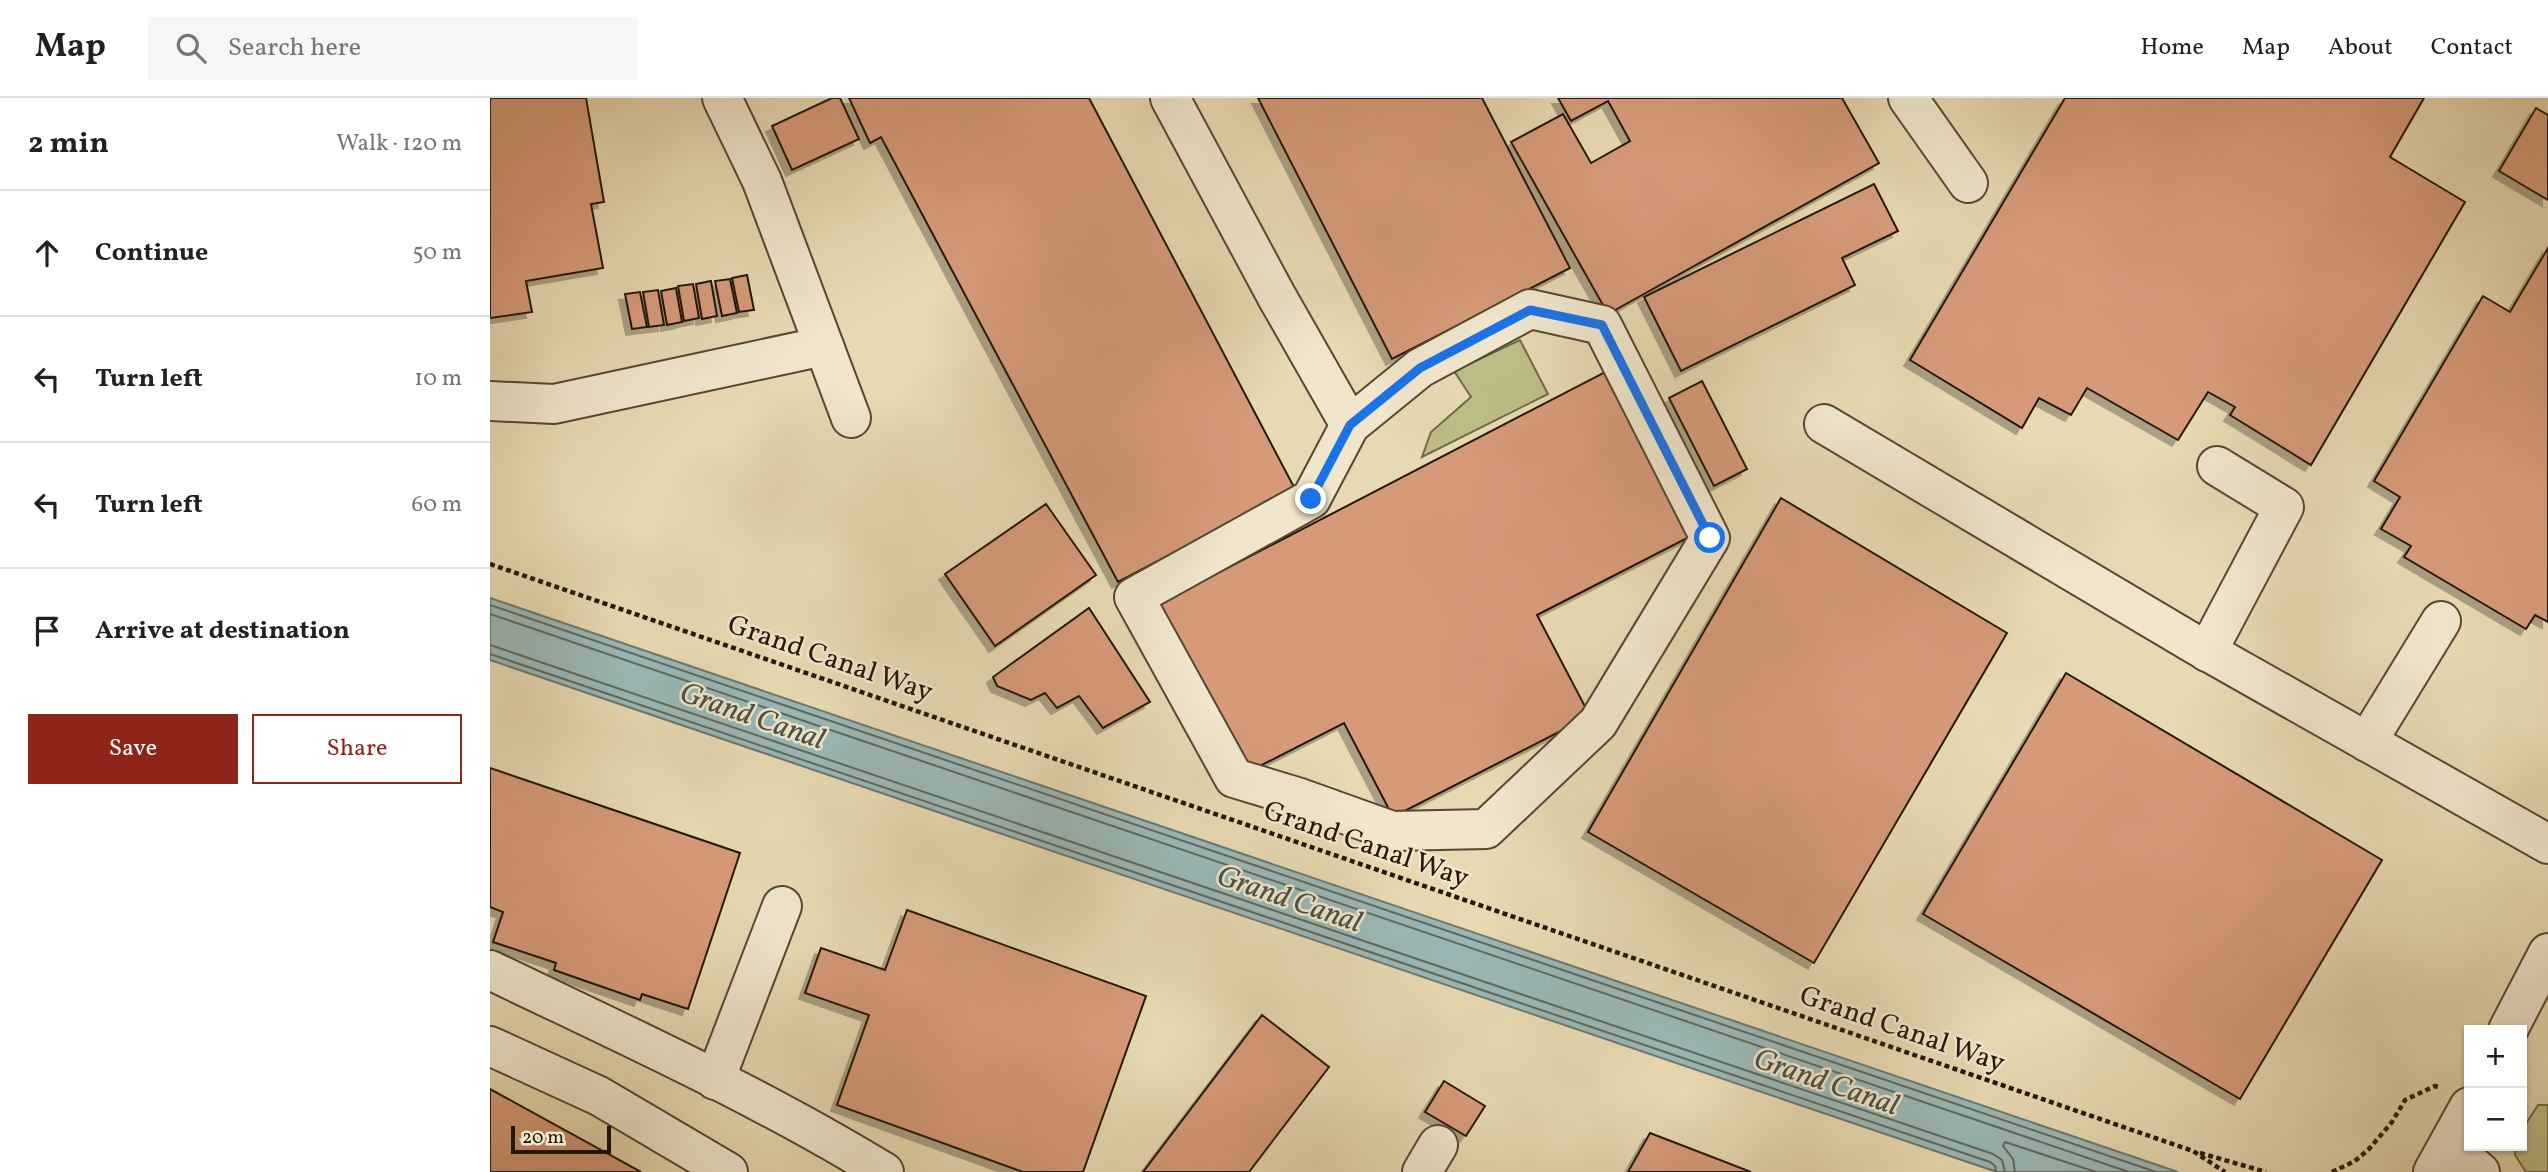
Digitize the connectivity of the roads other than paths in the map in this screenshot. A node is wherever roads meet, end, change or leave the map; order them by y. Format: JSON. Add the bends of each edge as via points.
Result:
{"nodes":[{"id":1,"x":722,"y":98,"type":"edge"},
{"id":2,"x":1170,"y":98,"type":"edge"},
{"id":3,"x":1909,"y":98,"type":"edge"},
{"id":4,"x":1968,"y":183,"type":"dead end"},
{"id":5,"x":824,"y":346,"type":"junction"},
{"id":6,"x":490,"y":401,"type":"edge"},
{"id":7,"x":851,"y":418,"type":"dead end"},
{"id":8,"x":1824,"y":424,"type":"dead end"},
{"id":9,"x":1350,"y":425,"type":"junction"},
{"id":10,"x":2217,"y":466,"type":"dead end"},
{"id":11,"x":2441,"y":621,"type":"dead end"},
{"id":12,"x":2202,"y":649,"type":"junction"},
{"id":13,"x":2367,"y":741,"type":"junction"},
{"id":14,"x":2548,"y":844,"type":"edge"},
{"id":15,"x":782,"y":906,"type":"dead end"},
{"id":16,"x":2548,"y":953,"type":"edge"},
{"id":17,"x":490,"y":970,"type":"edge"},
{"id":18,"x":2511,"y":1025,"type":"edge"},
{"id":19,"x":490,"y":1046,"type":"edge"},
{"id":20,"x":715,"y":1080,"type":"junction"},
{"id":21,"x":2459,"y":1099,"type":"edge"},
{"id":22,"x":2441,"y":1159,"type":"edge"},
{"id":23,"x":728,"y":1172,"type":"edge"},
{"id":24,"x":884,"y":1172,"type":"edge"},
{"id":25,"x":2480,"y":1172,"type":"edge"}],
"edges":[{"from":1,"to":5,"type":"street","via":[[762,181]]},
{"from":2,"to":9,"type":"street"},
{"from":3,"to":4,"type":"street"},
{"from":5,"to":6,"type":"street","via":[[554,404]]},
{"from":5,"to":7,"type":"street"},
{"from":8,"to":12,"type":"street"},
{"from":9,"to":9,"type":"street","via":[[1420,368],[1530,310],[1602,325],[1710,538],[1598,723],[1486,829],[1392,831],[1234,778],[1134,597],[1311,499]]},
{"from":10,"to":12,"type":"street","via":[[2284,507]]},
{"from":11,"to":13,"type":"street"},
{"from":12,"to":13,"type":"street"},
{"from":13,"to":14,"type":"street"},
{"from":15,"to":20,"type":"street"},
{"from":16,"to":18,"type":"street"},
{"from":17,"to":20,"type":"street"},
{"from":19,"to":23,"type":"street","via":[[599,1096]]},
{"from":20,"to":24,"type":"street"},
{"from":21,"to":22,"type":"street"},
{"from":22,"to":25,"type":"street"}]}
